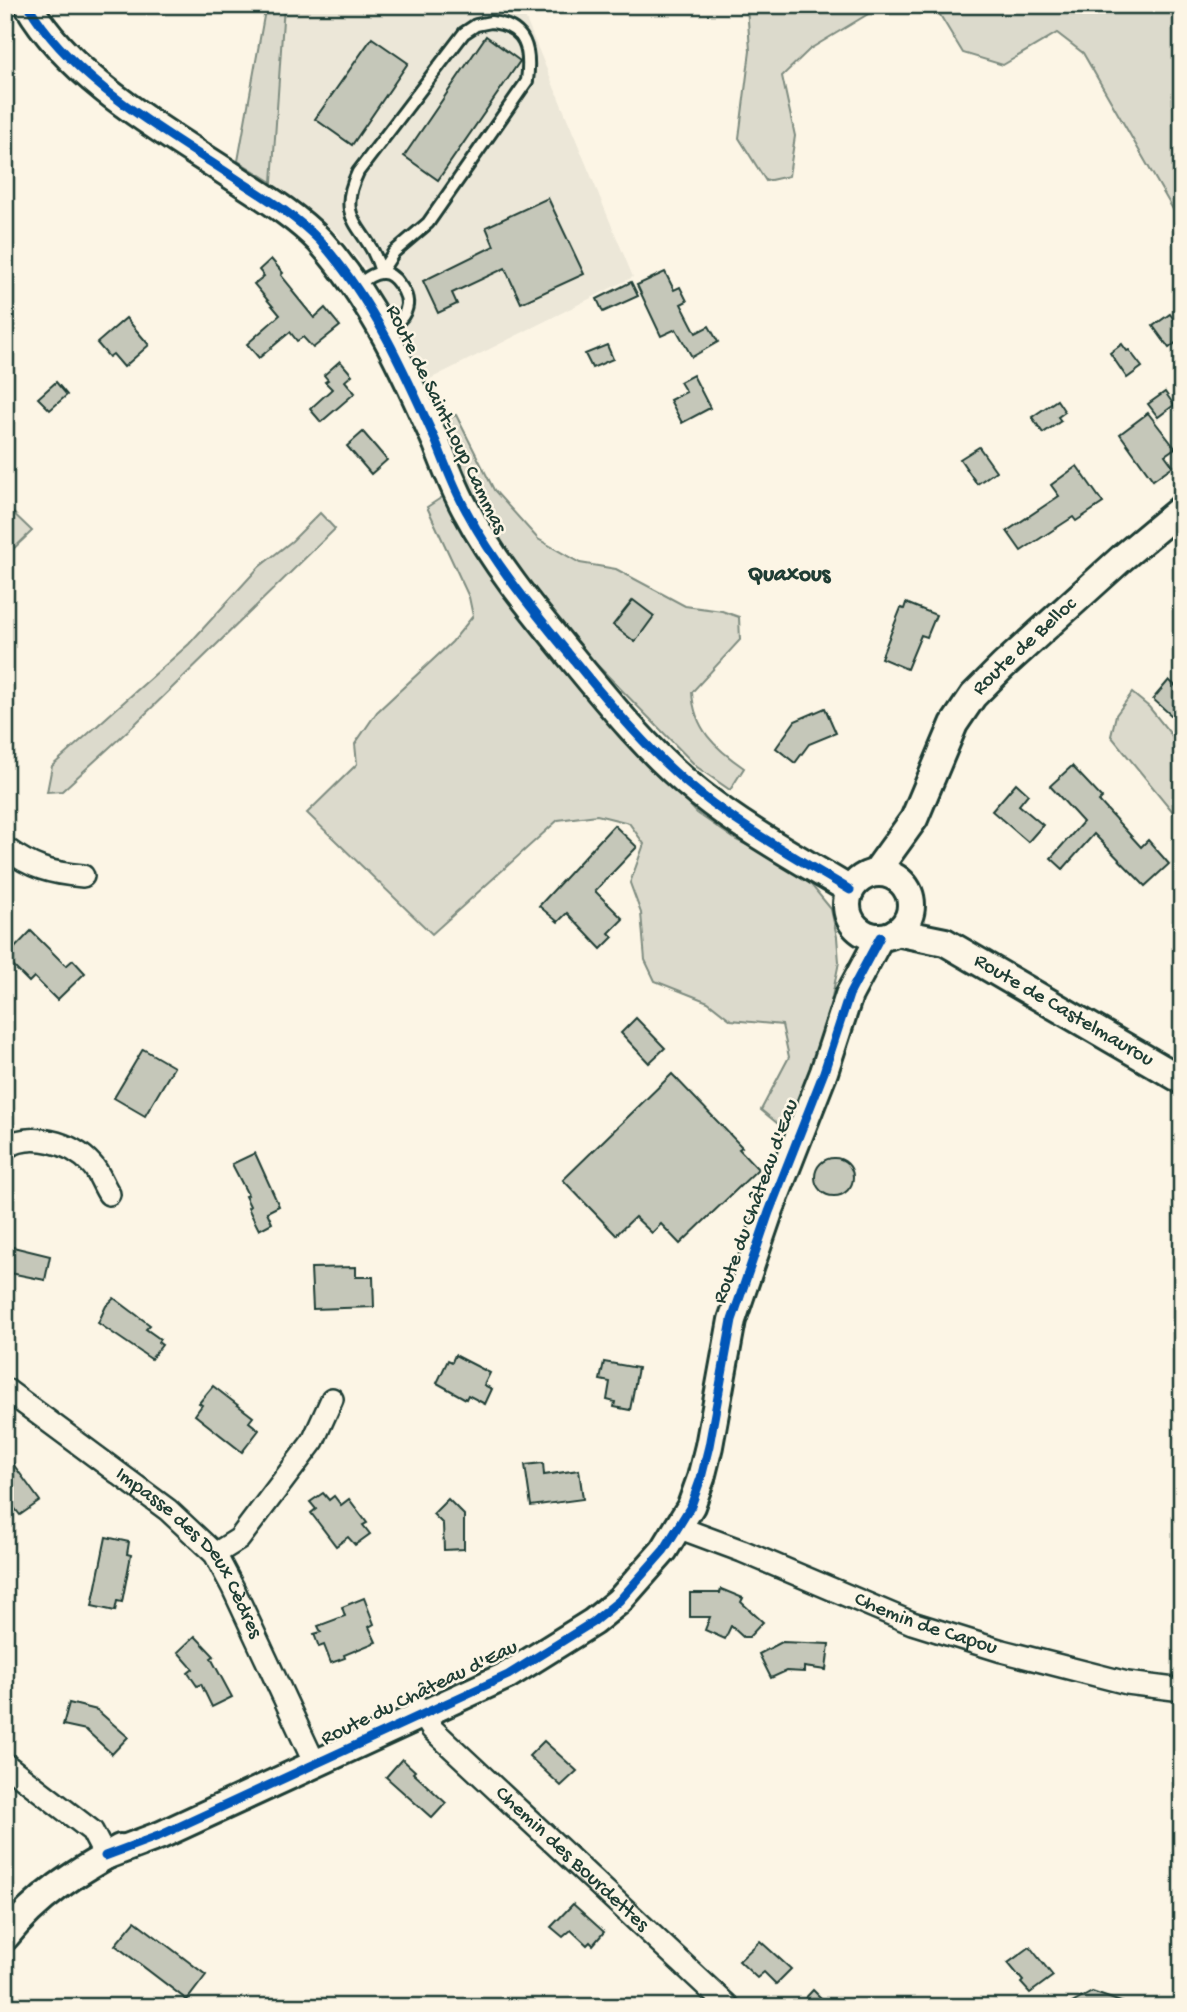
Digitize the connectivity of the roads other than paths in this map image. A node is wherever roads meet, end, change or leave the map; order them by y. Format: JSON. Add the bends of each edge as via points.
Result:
{"nodes":[{"id":1,"x":28,"y":5,"type":"edge"},
{"id":2,"x":382,"y":272,"type":"junction"},
{"id":3,"x":357,"y":286,"type":"junction"},
{"id":4,"x":384,"y":332,"type":"junction"},
{"id":5,"x":1182,"y":508,"type":"edge"},
{"id":6,"x":914,"y":819,"type":"junction"},
{"id":7,"x":5,"y":848,"type":"edge"},
{"id":8,"x":875,"y":873,"type":"junction"},
{"id":9,"x":83,"y":876,"type":"dead end"},
{"id":10,"x":850,"y":890,"type":"junction"},
{"id":11,"x":908,"y":895,"type":"junction"},
{"id":12,"x":855,"y":927,"type":"junction"},
{"id":13,"x":888,"y":935,"type":"junction"},
{"id":14,"x":944,"y":942,"type":"junction"},
{"id":15,"x":849,"y":995,"type":"junction"},
{"id":16,"x":1182,"y":1080,"type":"edge"},
{"id":17,"x":5,"y":1148,"type":"edge"},
{"id":18,"x":108,"y":1194,"type":"dead end"},
{"id":19,"x":5,"y":1389,"type":"edge"},
{"id":20,"x":332,"y":1399,"type":"dead end"},
{"id":21,"x":680,"y":1528,"type":"junction"},
{"id":22,"x":215,"y":1555,"type":"junction"},
{"id":23,"x":1182,"y":1690,"type":"edge"},
{"id":24,"x":421,"y":1711,"type":"junction"},
{"id":25,"x":312,"y":1760,"type":"junction"},
{"id":26,"x":5,"y":1764,"type":"edge"},
{"id":27,"x":105,"y":1856,"type":"junction"},
{"id":28,"x":5,"y":1937,"type":"edge"},
{"id":29,"x":729,"y":2007,"type":"edge"}],
"edges":[{"from":1,"to":3,"type":"street","name":"Route de Saint-Loup Cammas","via":[[84,72],[271,201],[316,238]]},
{"from":2,"to":2,"type":"lane","via":[[394,252],[428,223],[527,81],[527,47],[519,34],[504,24],[476,25],[464,33],[358,172],[348,206]]},
{"from":2,"to":3,"type":"lane"},
{"from":2,"to":4,"type":"lane","via":[[394,277],[406,292],[407,307],[399,323]]},
{"from":3,"to":4,"type":"street","name":"Route de Saint-Loup Cammas"},
{"from":4,"to":10,"type":"street","name":"Route de Saint-Loup Cammas","via":[[466,512],[540,619],[601,693],[698,793]]},
{"from":5,"to":6,"type":"street","name":"Route de Belloc","via":[[973,696],[954,724]]},
{"from":6,"to":8,"type":"street","name":"Route de Belloc"},
{"from":6,"to":11,"type":"street","name":"Route de Belloc"},
{"from":7,"to":9,"type":"street","via":[[25,863],[53,873]]},
{"from":8,"to":10,"type":"street","name":"Route de Belloc"},
{"from":8,"to":11,"type":"street","via":[[891,875]]},
{"from":10,"to":12,"type":"street","via":[[846,903]]},
{"from":11,"to":13,"type":"street","name":"Route de Belloc","via":[[907,920]]},
{"from":11,"to":14,"type":"street","name":"Route de Castelmaurou"},
{"from":12,"to":13,"type":"street","via":[[862,933]]},
{"from":12,"to":15,"type":"street","name":"Route du Château d'Eau"},
{"from":13,"to":14,"type":"street","name":"Route de Castelmaurou"},
{"from":13,"to":15,"type":"street","name":"Route du Château d'Eau"},
{"from":14,"to":16,"type":"street","name":"Route de Castelmaurou"},
{"from":15,"to":21,"type":"street","name":"Route du Château d'Eau","via":[[732,1320],[709,1446]]},
{"from":17,"to":18,"type":"street","via":[[16,1140],[37,1139],[71,1149],[92,1164]]},
{"from":19,"to":22,"type":"street","name":"Impasse des Deux Cèdres","via":[[168,1510]]},
{"from":20,"to":22,"type":"street","via":[[313,1441],[239,1539]]},
{"from":21,"to":23,"type":"street","name":"Chemin de Capou","via":[[912,1623],[1127,1683]]},
{"from":21,"to":24,"type":"street","name":"Route du Château d'Eau","via":[[644,1575],[593,1622],[508,1675]]},
{"from":22,"to":25,"type":"street","name":"Impasse des Deux Cèdres"},
{"from":24,"to":25,"type":"street","name":"Route du Château d'Eau"},
{"from":24,"to":29,"type":"street","name":"Chemin des Bourdettes","via":[[432,1729]]},
{"from":25,"to":27,"type":"street","name":"Route du Château d'Eau","via":[[162,1835]]},
{"from":26,"to":27,"type":"street","via":[[92,1831]]},
{"from":27,"to":28,"type":"street","name":"Route du Château d'Eau","via":[[58,1885]]}]}
